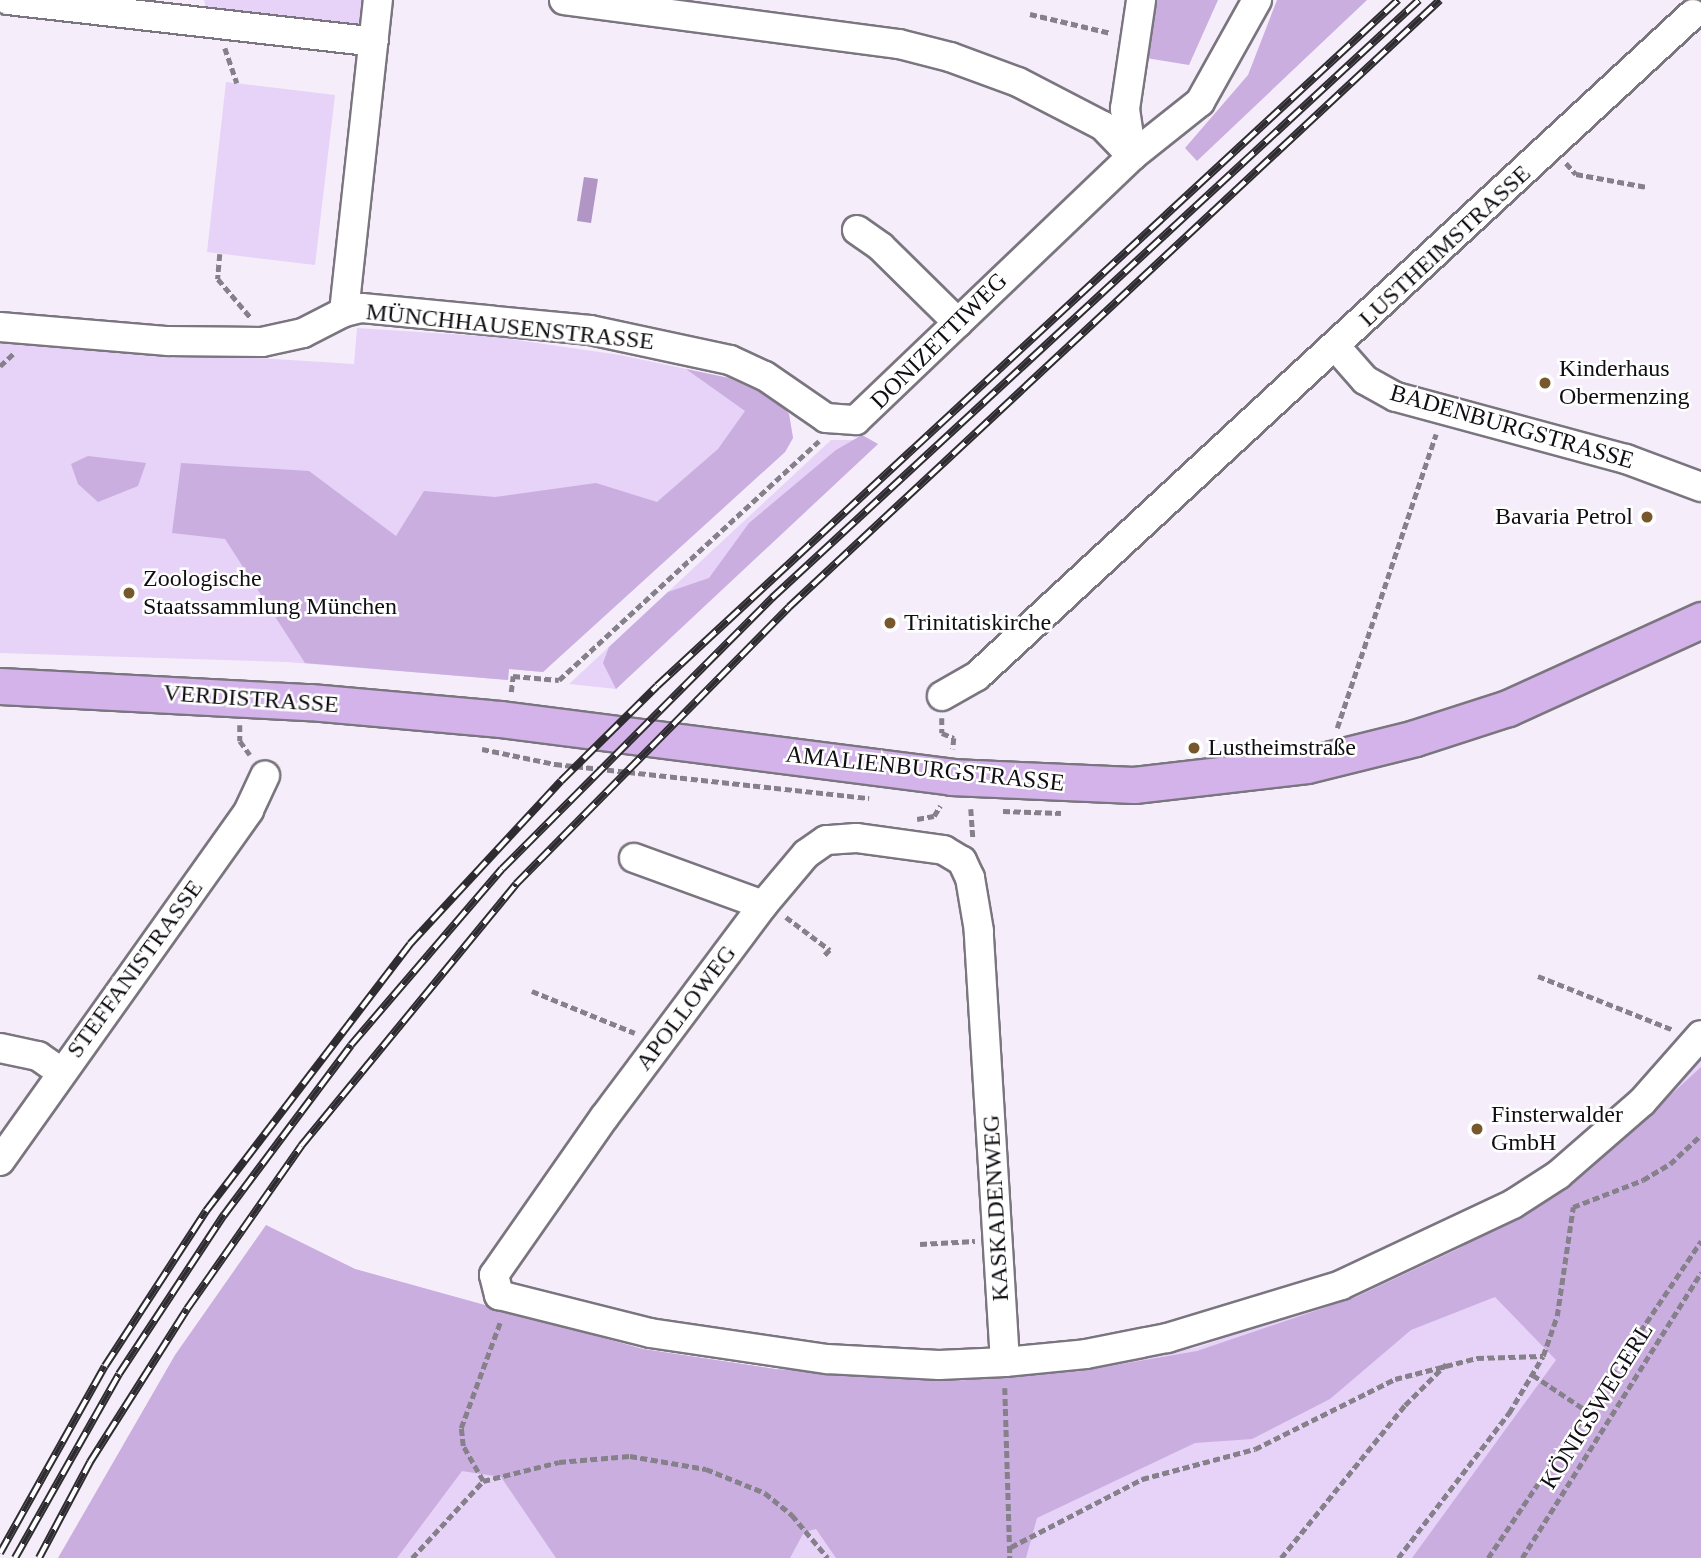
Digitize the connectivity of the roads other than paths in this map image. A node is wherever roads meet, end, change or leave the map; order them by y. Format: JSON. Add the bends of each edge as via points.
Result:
{"nodes":[{"id":1,"x":8,"y":0,"type":"edge"},
{"id":2,"x":378,"y":0,"type":"edge"},
{"id":3,"x":564,"y":0,"type":"edge"},
{"id":4,"x":1141,"y":0,"type":"edge"},
{"id":5,"x":1257,"y":0,"type":"edge"},
{"id":6,"x":188,"y":10,"type":"edge"},
{"id":7,"x":1692,"y":12,"type":"edge"},
{"id":8,"x":374,"y":42,"type":"junction"},
{"id":9,"x":1132,"y":156,"type":"junction"},
{"id":10,"x":857,"y":230,"type":"dead end"},
{"id":11,"x":344,"y":312,"type":"junction"},
{"id":12,"x":958,"y":323,"type":"junction"},
{"id":13,"x":0,"y":327,"type":"edge"},
{"id":14,"x":1336,"y":346,"type":"junction"},
{"id":15,"x":841,"y":422,"type":"joint"},
{"id":16,"x":1701,"y":488,"type":"edge"},
{"id":17,"x":1701,"y":620,"type":"edge"},
{"id":18,"x":0,"y":686,"type":"edge"},
{"id":19,"x":942,"y":696,"type":"dead end"},
{"id":20,"x":503,"y":700,"type":"joint"},
{"id":21,"x":265,"y":775,"type":"dead end"},
{"id":22,"x":634,"y":858,"type":"dead end"},
{"id":23,"x":962,"y":861,"type":"joint"},
{"id":24,"x":764,"y":904,"type":"junction"},
{"id":25,"x":1699,"y":1037,"type":"edge"},
{"id":26,"x":0,"y":1048,"type":"edge"},
{"id":27,"x":61,"y":1072,"type":"junction"},
{"id":28,"x":0,"y":1161,"type":"edge"},
{"id":29,"x":1005,"y":1362,"type":"junction"}],
"edges":[{"from":1,"to":6,"type":"street"},
{"from":2,"to":8,"type":"street"},
{"from":3,"to":9,"type":"street","via":[[899,44],[950,57],[1018,82],[1103,126]]},
{"from":4,"to":9,"type":"street","via":[[1125,109]]},
{"from":5,"to":9,"type":"street","name":"DONIZETTIWEG","via":[[1200,102]]},
{"from":6,"to":8,"type":"street"},
{"from":7,"to":14,"type":"street","name":"LUSTHEIMSTRASSE"},
{"from":8,"to":11,"type":"street"},
{"from":9,"to":12,"type":"street","name":"DONIZETTIWEG"},
{"from":10,"to":12,"type":"street","via":[[881,247]]},
{"from":11,"to":13,"type":"street","name":"MÜNCHHAUSENSTRASSE","via":[[303,333],[252,342],[168,341]]},
{"from":11,"to":15,"type":"street","name":"MÜNCHHAUSENSTRASSE","via":[[362,308],[590,330],[687,347],[765,376],[807,407]]},
{"from":12,"to":15,"type":"street","name":"DONIZETTIWEG","via":[[868,412]]},
{"from":14,"to":16,"type":"street","name":"BADENBURGSTRASSE","via":[[1365,380],[1396,397],[1626,459]]},
{"from":14,"to":19,"type":"street","name":"LUSTHEIMSTRASSE","via":[[977,676]]},
{"from":17,"to":20,"type":"main road","name":"AMALIENBURGSTRASSE","via":[[1508,708],[1415,738],[1307,765],[1176,781],[1058,784],[951,777]]},
{"from":18,"to":20,"type":"main road","name":"VERDISTRASSE","via":[[310,702]]},
{"from":21,"to":27,"type":"street","name":"STEFFANISTRASSE","via":[[249,810]]},
{"from":22,"to":24,"type":"street"},
{"from":23,"to":24,"type":"street","name":"APOLLOWEG","via":[[918,844],[826,840],[806,854]]},
{"from":23,"to":29,"type":"street","name":"KASKADENWEG","via":[[970,878],[979,931]]},
{"from":24,"to":29,"type":"street","name":"APOLLOWEG","via":[[494,1275],[494,1289],[507,1298],[735,1349],[939,1365]]},
{"from":25,"to":29,"type":"street","via":[[1642,1102],[1558,1175],[1513,1204],[1418,1252],[1329,1289],[1167,1338],[1086,1354]]},
{"from":26,"to":27,"type":"street","via":[[38,1056]]},
{"from":27,"to":28,"type":"street","name":"STEFFANISTRASSE"}]}
